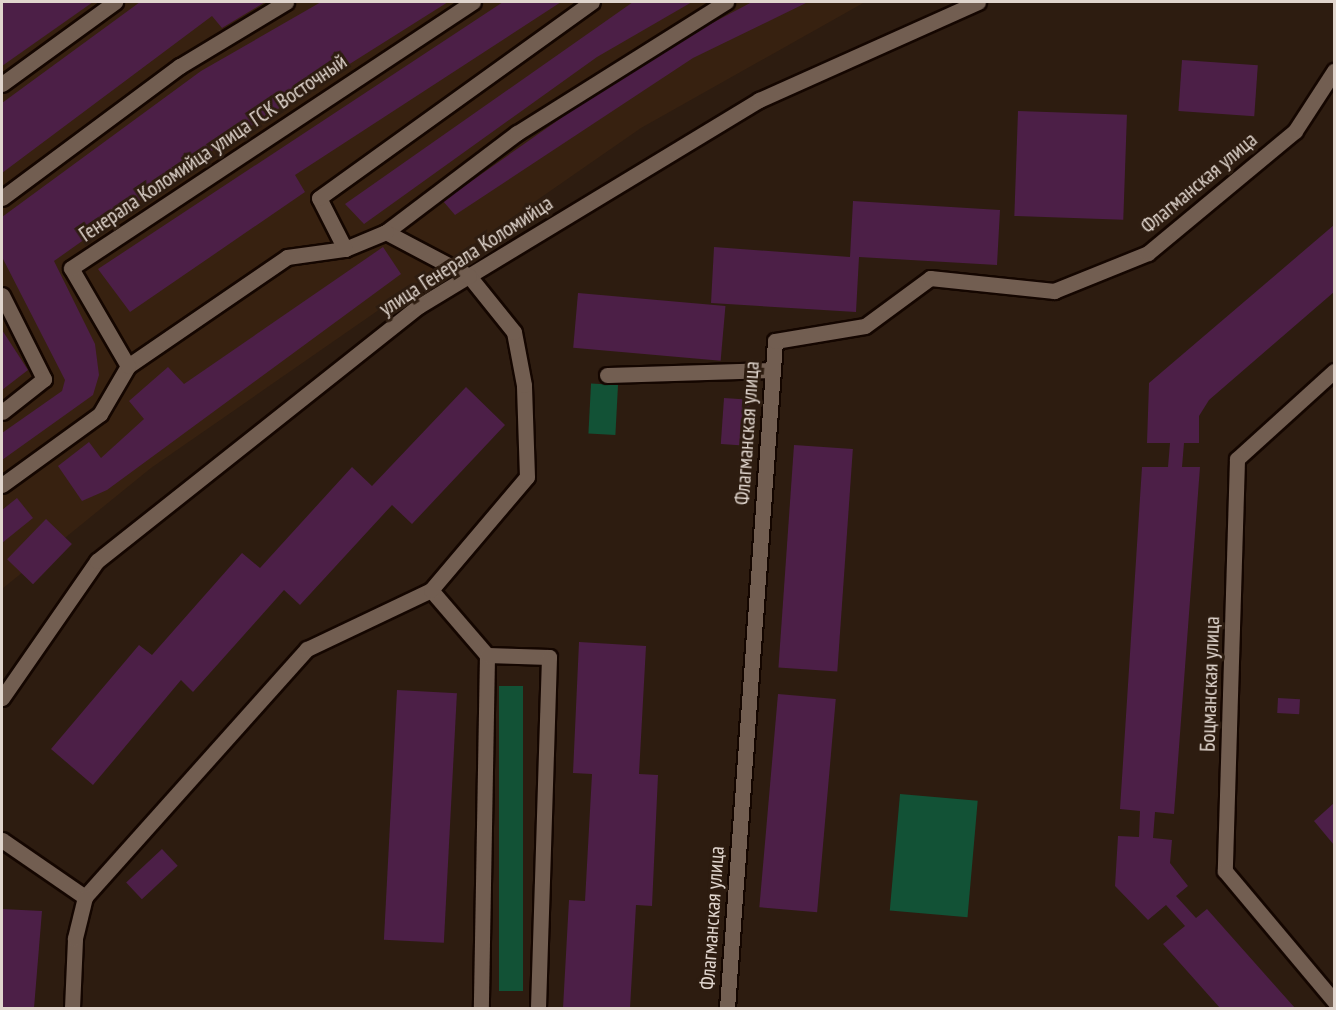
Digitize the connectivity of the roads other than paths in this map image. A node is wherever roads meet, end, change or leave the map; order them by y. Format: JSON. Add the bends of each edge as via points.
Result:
{"nodes":[{"id":1,"x":115,"y":2,"type":"edge"},
{"id":2,"x":286,"y":2,"type":"edge"},
{"id":3,"x":473,"y":2,"type":"edge"},
{"id":4,"x":592,"y":2,"type":"edge"},
{"id":5,"x":726,"y":2,"type":"edge"},
{"id":6,"x":978,"y":2,"type":"edge"},
{"id":7,"x":1335,"y":71,"type":"edge"},
{"id":8,"x":2,"y":84,"type":"edge"},
{"id":9,"x":2,"y":198,"type":"edge"},
{"id":10,"x":386,"y":232,"type":"junction"},
{"id":11,"x":345,"y":249,"type":"junction"},
{"id":12,"x":469,"y":276,"type":"junction"},
{"id":13,"x":3,"y":302,"type":"edge"},
{"id":14,"x":128,"y":366,"type":"junction"},
{"id":15,"x":773,"y":370,"type":"junction"},
{"id":16,"x":1335,"y":371,"type":"edge"},
{"id":17,"x":607,"y":375,"type":"dead end"},
{"id":18,"x":2,"y":412,"type":"edge"},
{"id":19,"x":2,"y":485,"type":"edge"},
{"id":20,"x":431,"y":590,"type":"junction"},
{"id":21,"x":487,"y":655,"type":"junction"},
{"id":22,"x":2,"y":698,"type":"edge"},
{"id":23,"x":2,"y":840,"type":"edge"},
{"id":24,"x":85,"y":897,"type":"junction"},
{"id":25,"x":1335,"y":1001,"type":"edge"},
{"id":26,"x":72,"y":1008,"type":"edge"},
{"id":27,"x":481,"y":1008,"type":"edge"},
{"id":28,"x":538,"y":1008,"type":"edge"},
{"id":29,"x":727,"y":1008,"type":"edge"}],
"edges":[{"from":1,"to":8,"type":"street"},
{"from":2,"to":9,"type":"street","via":[[180,66]]},
{"from":3,"to":14,"type":"street","name":"Генерала Коломийца улица ГСК Восточный","via":[[71,267]]},
{"from":4,"to":11,"type":"street","via":[[319,198]]},
{"from":5,"to":10,"type":"street","via":[[517,133]]},
{"from":6,"to":12,"type":"street","name":"улица Генерала Коломийца","via":[[759,100]]},
{"from":7,"to":15,"type":"street","name":"Флагманская улица","via":[[1295,130],[1148,253],[1054,291],[930,278],[865,326],[775,341]]},
{"from":10,"to":11,"type":"street"},
{"from":10,"to":12,"type":"street"},
{"from":11,"to":14,"type":"street","via":[[287,257]]},
{"from":12,"to":20,"type":"street","via":[[514,332],[524,385],[527,477]]},
{"from":12,"to":22,"type":"street","name":"улица Генерала Коломийца","via":[[419,306],[97,561]]},
{"from":13,"to":18,"type":"street","via":[[45,379]]},
{"from":14,"to":19,"type":"street","via":[[100,414]]},
{"from":15,"to":17,"type":"street"},
{"from":15,"to":29,"type":"street","name":"Флагманская улица"},
{"from":16,"to":25,"type":"street","name":"Боцманская улица","via":[[1237,459],[1225,871]]},
{"from":20,"to":21,"type":"street"},
{"from":20,"to":24,"type":"street","via":[[307,649]]},
{"from":21,"to":27,"type":"street"},
{"from":21,"to":28,"type":"street","via":[[549,657]]},
{"from":23,"to":24,"type":"street"},
{"from":24,"to":26,"type":"street","via":[[75,938]]}]}
